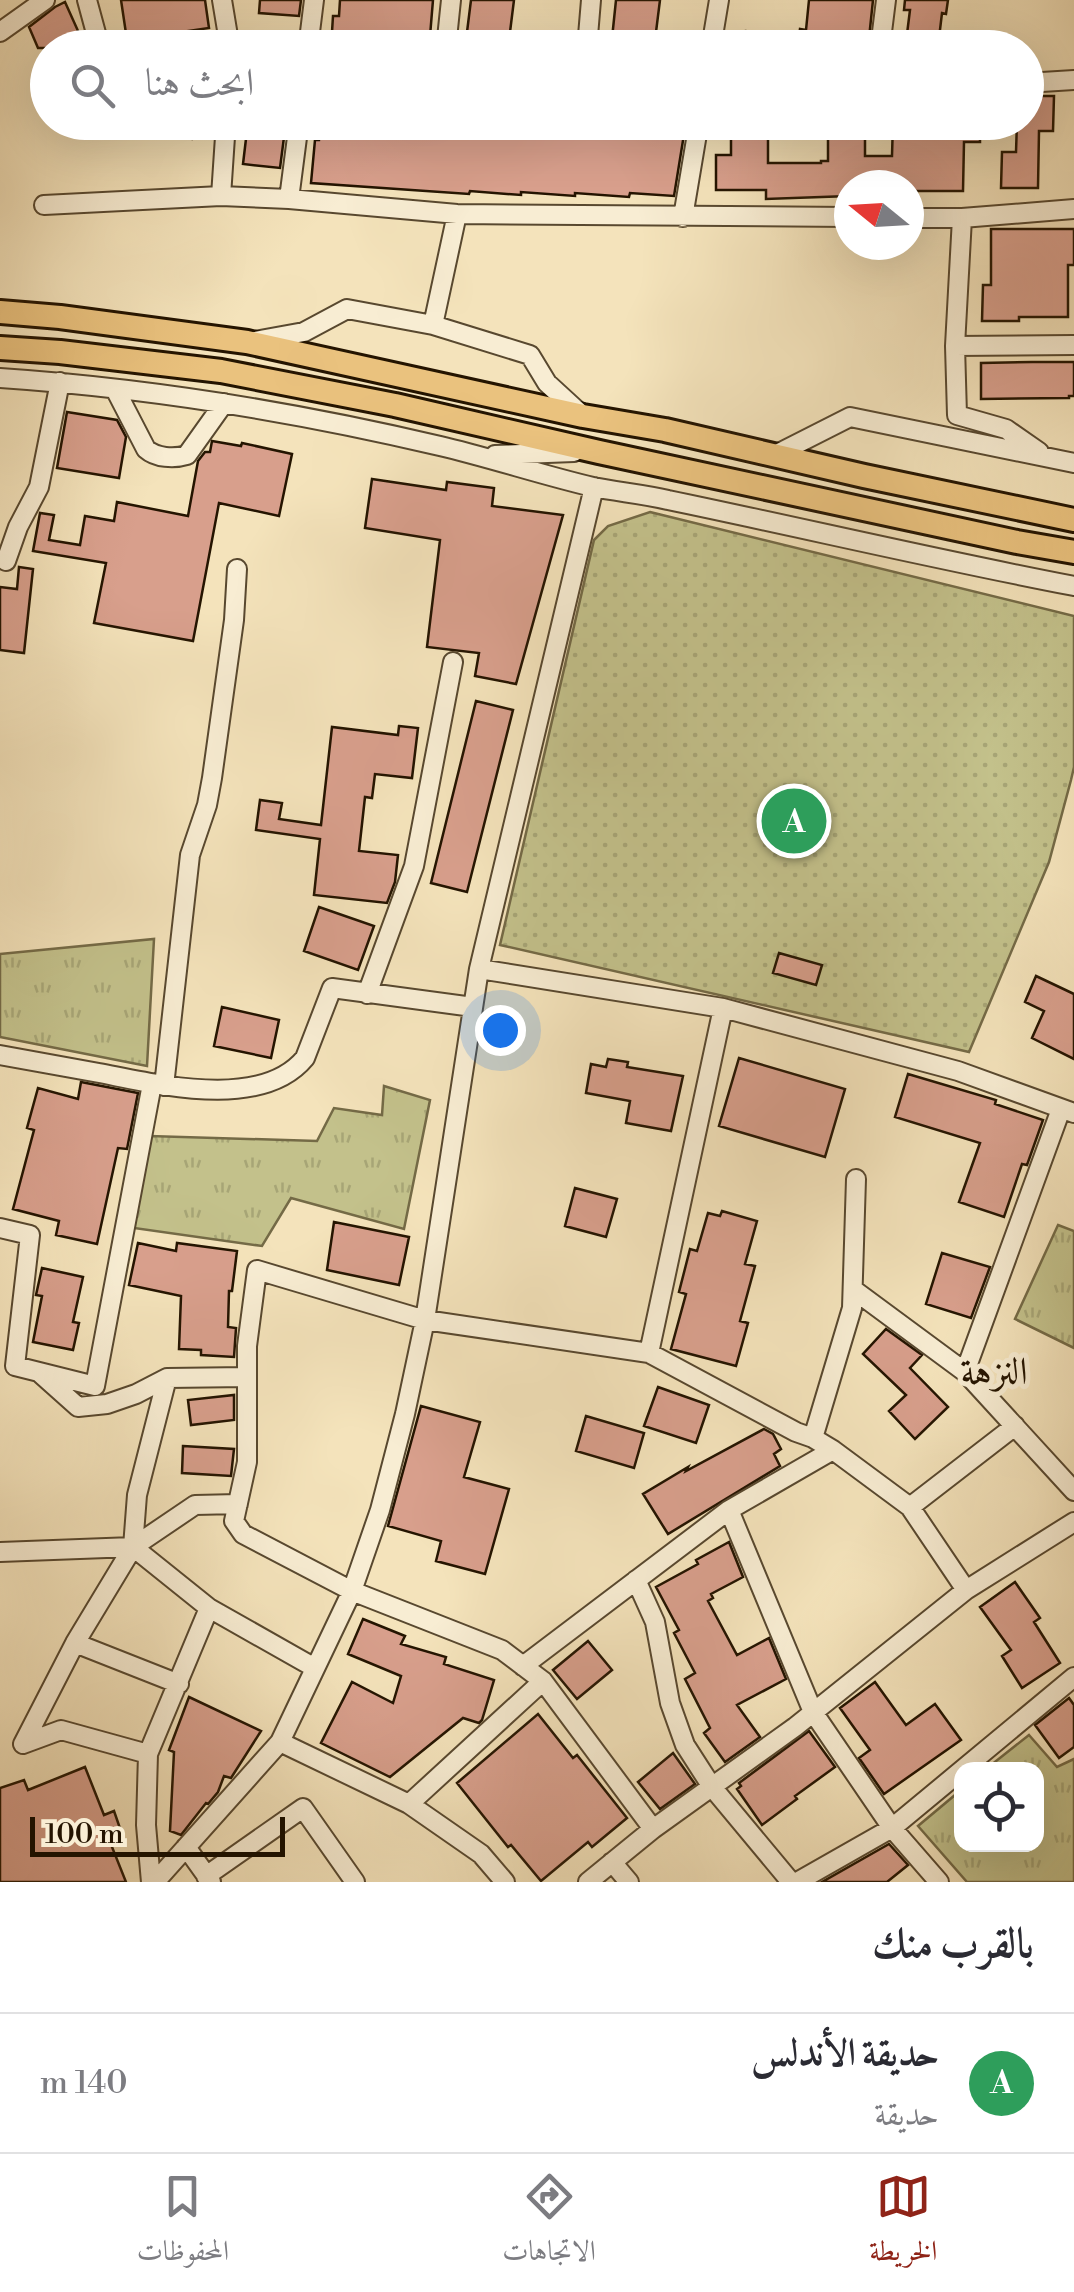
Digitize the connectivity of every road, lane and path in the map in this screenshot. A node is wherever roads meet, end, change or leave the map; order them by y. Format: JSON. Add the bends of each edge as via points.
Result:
{"nodes":[{"id":1,"x":45,"y":0,"type":"edge"},
{"id":2,"x":87,"y":0,"type":"edge"},
{"id":3,"x":222,"y":0,"type":"edge"},
{"id":4,"x":314,"y":0,"type":"edge"},
{"id":5,"x":451,"y":0,"type":"edge"},
{"id":6,"x":590,"y":0,"type":"edge"},
{"id":7,"x":719,"y":0,"type":"edge"},
{"id":8,"x":886,"y":0,"type":"edge"},
{"id":9,"x":95,"y":30,"type":"edge"},
{"id":10,"x":227,"y":30,"type":"edge"},
{"id":11,"x":310,"y":30,"type":"edge"},
{"id":12,"x":448,"y":30,"type":"edge"},
{"id":13,"x":588,"y":30,"type":"edge"},
{"id":14,"x":714,"y":30,"type":"edge"},
{"id":15,"x":882,"y":30,"type":"edge"},
{"id":16,"x":0,"y":32,"type":"edge"},
{"id":17,"x":1074,"y":80,"type":"edge"},
{"id":18,"x":1044,"y":81,"type":"edge"},
{"id":19,"x":225,"y":140,"type":"edge"},
{"id":20,"x":297,"y":140,"type":"edge"},
{"id":21,"x":696,"y":140,"type":"edge"},
{"id":22,"x":221,"y":196,"type":"junction"},
{"id":23,"x":289,"y":199,"type":"junction"},
{"id":24,"x":44,"y":205,"type":"dead end"},
{"id":25,"x":1074,"y":210,"type":"edge"},
{"id":26,"x":457,"y":214,"type":"junction"},
{"id":27,"x":683,"y":217,"type":"junction"},
{"id":28,"x":834,"y":218,"type":"edge"},
{"id":29,"x":924,"y":218,"type":"edge"},
{"id":30,"x":962,"y":218,"type":"junction"},
{"id":31,"x":0,"y":312,"type":"edge"},
{"id":32,"x":432,"y":325,"type":"junction"},
{"id":33,"x":246,"y":342,"type":"junction"},
{"id":34,"x":1074,"y":345,"type":"edge"},
{"id":35,"x":955,"y":346,"type":"junction"},
{"id":36,"x":0,"y":348,"type":"edge"},
{"id":37,"x":0,"y":378,"type":"edge"},
{"id":38,"x":60,"y":382,"type":"junction"},
{"id":39,"x":116,"y":390,"type":"junction"},
{"id":40,"x":224,"y":403,"type":"junction"},
{"id":41,"x":583,"y":416,"type":"junction"},
{"id":42,"x":599,"y":452,"type":"junction"},
{"id":43,"x":474,"y":455,"type":"junction"},
{"id":44,"x":775,"y":455,"type":"junction"},
{"id":45,"x":1048,"y":458,"type":"junction"},
{"id":46,"x":1074,"y":463,"type":"edge"},
{"id":47,"x":594,"y":486,"type":"junction"},
{"id":48,"x":1074,"y":520,"type":"edge"},
{"id":49,"x":1074,"y":552,"type":"edge"},
{"id":50,"x":6,"y":561,"type":"dead end"},
{"id":51,"x":237,"y":568,"type":"dead end"},
{"id":52,"x":1074,"y":586,"type":"edge"},
{"id":53,"x":452,"y":662,"type":"dead end"},
{"id":54,"x":479,"y":969,"type":"junction"},
{"id":55,"x":367,"y":994,"type":"junction"},
{"id":56,"x":472,"y":1008,"type":"junction"},
{"id":57,"x":723,"y":1008,"type":"junction"},
{"id":58,"x":0,"y":1054,"type":"edge"},
{"id":59,"x":158,"y":1085,"type":"junction"},
{"id":60,"x":1067,"y":1111,"type":"edge"},
{"id":61,"x":856,"y":1178,"type":"dead end"},
{"id":62,"x":0,"y":1228,"type":"edge"},
{"id":63,"x":854,"y":1290,"type":"junction"},
{"id":64,"x":424,"y":1320,"type":"junction"},
{"id":65,"x":649,"y":1354,"type":"junction"},
{"id":66,"x":38,"y":1372,"type":"junction"},
{"id":67,"x":965,"y":1372,"type":"junction"},
{"id":68,"x":247,"y":1377,"type":"junction"},
{"id":69,"x":167,"y":1378,"type":"junction"},
{"id":70,"x":1015,"y":1426,"type":"junction"},
{"id":71,"x":813,"y":1438,"type":"junction"},
{"id":72,"x":833,"y":1450,"type":"junction"},
{"id":73,"x":1074,"y":1490,"type":"edge"},
{"id":74,"x":238,"y":1504,"type":"junction"},
{"id":75,"x":910,"y":1507,"type":"junction"},
{"id":76,"x":729,"y":1510,"type":"junction"},
{"id":77,"x":1074,"y":1522,"type":"edge"},
{"id":78,"x":133,"y":1547,"type":"junction"},
{"id":79,"x":0,"y":1552,"type":"edge"},
{"id":80,"x":636,"y":1580,"type":"junction"},
{"id":81,"x":966,"y":1590,"type":"junction"},
{"id":82,"x":352,"y":1591,"type":"junction"},
{"id":83,"x":210,"y":1608,"type":"junction"},
{"id":84,"x":75,"y":1643,"type":"junction"},
{"id":85,"x":523,"y":1666,"type":"junction"},
{"id":86,"x":314,"y":1668,"type":"junction"},
{"id":87,"x":1074,"y":1677,"type":"edge"},
{"id":88,"x":543,"y":1681,"type":"junction"},
{"id":89,"x":179,"y":1684,"type":"junction"},
{"id":90,"x":813,"y":1712,"type":"junction"},
{"id":91,"x":280,"y":1742,"type":"junction"},
{"id":92,"x":148,"y":1754,"type":"junction"},
{"id":93,"x":972,"y":1762,"type":"edge"},
{"id":94,"x":954,"y":1777,"type":"edge"},
{"id":95,"x":712,"y":1787,"type":"junction"},
{"id":96,"x":409,"y":1804,"type":"junction"},
{"id":97,"x":892,"y":1828,"type":"junction"},
{"id":98,"x":652,"y":1830,"type":"junction"},
{"id":99,"x":186,"y":1847,"type":"junction"},
{"id":100,"x":612,"y":1862,"type":"junction"},
{"id":101,"x":208,"y":1879,"type":"edge"},
{"id":102,"x":153,"y":1882,"type":"edge"},
{"id":103,"x":355,"y":1882,"type":"edge"},
{"id":104,"x":506,"y":1882,"type":"edge"},
{"id":105,"x":588,"y":1882,"type":"edge"},
{"id":106,"x":629,"y":1882,"type":"edge"},
{"id":107,"x":794,"y":1882,"type":"edge"},
{"id":108,"x":938,"y":1882,"type":"edge"}],
"edges":[{"from":1,"to":16,"type":"street"},
{"from":2,"to":9,"type":"street"},
{"from":3,"to":10,"type":"street"},
{"from":4,"to":11,"type":"street"},
{"from":5,"to":12,"type":"street"},
{"from":6,"to":13,"type":"street"},
{"from":7,"to":14,"type":"street"},
{"from":8,"to":15,"type":"street"},
{"from":17,"to":18,"type":"street"},
{"from":19,"to":22,"type":"street"},
{"from":20,"to":23,"type":"street"},
{"from":21,"to":27,"type":"street"},
{"from":22,"to":23,"type":"street"},
{"from":22,"to":24,"type":"street"},
{"from":23,"to":26,"type":"street"},
{"from":25,"to":30,"type":"street"},
{"from":26,"to":27,"type":"street"},
{"from":26,"to":32,"type":"street"},
{"from":27,"to":28,"type":"street"},
{"from":29,"to":30,"type":"street"},
{"from":30,"to":35,"type":"street"},
{"from":31,"to":33,"type":"main road"},
{"from":32,"to":33,"type":"street","via":[[347,309],[304,332]]},
{"from":32,"to":41,"type":"street","via":[[530,355],[547,383]]},
{"from":33,"to":41,"type":"main road"},
{"from":34,"to":35,"type":"street"},
{"from":35,"to":45,"type":"street","via":[[956,415],[1006,429]]},
{"from":36,"to":42,"type":"main road","via":[[221,370]]},
{"from":37,"to":38,"type":"street"},
{"from":38,"to":39,"type":"street"},
{"from":38,"to":50,"type":"street","via":[[39,487]]},
{"from":39,"to":40,"type":"street"},
{"from":39,"to":40,"type":"street","via":[[152,455],[187,456]]},
{"from":40,"to":43,"type":"street"},
{"from":41,"to":44,"type":"main road"},
{"from":42,"to":43,"type":"street"},
{"from":42,"to":49,"type":"main road"},
{"from":43,"to":47,"type":"street"},
{"from":44,"to":45,"type":"street","via":[[850,417]]},
{"from":44,"to":48,"type":"main road"},
{"from":45,"to":46,"type":"street"},
{"from":47,"to":52,"type":"street"},
{"from":47,"to":54,"type":"street"},
{"from":51,"to":59,"type":"street","via":[[212,778],[190,855]]},
{"from":53,"to":55,"type":"street","via":[[414,866]]},
{"from":54,"to":56,"type":"street"},
{"from":54,"to":57,"type":"street"},
{"from":55,"to":56,"type":"street"},
{"from":55,"to":59,"type":"street","via":[[332,988],[305,1058],[285,1076],[245,1088]]},
{"from":56,"to":64,"type":"street"},
{"from":57,"to":60,"type":"street","via":[[958,1071]]},
{"from":57,"to":65,"type":"street"},
{"from":58,"to":59,"type":"street"},
{"from":59,"to":66,"type":"street","via":[[95,1386]]},
{"from":60,"to":67,"type":"street"},
{"from":61,"to":63,"type":"street"},
{"from":62,"to":66,"type":"street","via":[[30,1235],[15,1366]]},
{"from":63,"to":67,"type":"street"},
{"from":63,"to":71,"type":"street"},
{"from":64,"to":65,"type":"street"},
{"from":64,"to":68,"type":"street","via":[[258,1270]]},
{"from":64,"to":82,"type":"street","via":[[380,1510]]},
{"from":65,"to":71,"type":"street"},
{"from":66,"to":69,"type":"street","via":[[78,1408],[107,1404]]},
{"from":67,"to":70,"type":"street"},
{"from":68,"to":69,"type":"street"},
{"from":68,"to":74,"type":"street","via":[[247,1462]]},
{"from":69,"to":78,"type":"street","via":[[137,1494]]},
{"from":70,"to":73,"type":"street"},
{"from":70,"to":75,"type":"street"},
{"from":71,"to":72,"type":"street"},
{"from":72,"to":75,"type":"street"},
{"from":72,"to":76,"type":"street"},
{"from":74,"to":78,"type":"street","via":[[196,1504]]},
{"from":74,"to":82,"type":"street","via":[[234,1520],[244,1534]]},
{"from":75,"to":81,"type":"street"},
{"from":76,"to":80,"type":"street"},
{"from":76,"to":90,"type":"street"},
{"from":77,"to":81,"type":"street"},
{"from":78,"to":79,"type":"street"},
{"from":78,"to":83,"type":"street"},
{"from":78,"to":84,"type":"street"},
{"from":80,"to":85,"type":"street"},
{"from":80,"to":95,"type":"street","via":[[655,1622],[680,1731]]},
{"from":81,"to":90,"type":"street"},
{"from":82,"to":85,"type":"street","via":[[502,1650]]},
{"from":82,"to":86,"type":"street"},
{"from":83,"to":86,"type":"street"},
{"from":83,"to":89,"type":"street"},
{"from":84,"to":89,"type":"street"},
{"from":84,"to":92,"type":"street","via":[[22,1744],[61,1730]]},
{"from":85,"to":88,"type":"street"},
{"from":86,"to":91,"type":"street"},
{"from":87,"to":93,"type":"street"},
{"from":88,"to":96,"type":"street"},
{"from":88,"to":98,"type":"street"},
{"from":89,"to":92,"type":"street"},
{"from":90,"to":95,"type":"street"},
{"from":90,"to":97,"type":"street"},
{"from":91,"to":96,"type":"street"},
{"from":91,"to":99,"type":"street"},
{"from":92,"to":102,"type":"street"},
{"from":94,"to":97,"type":"street"},
{"from":95,"to":98,"type":"street"},
{"from":95,"to":107,"type":"street"},
{"from":96,"to":104,"type":"street","via":[[481,1854]]},
{"from":97,"to":107,"type":"street"},
{"from":97,"to":108,"type":"street"},
{"from":98,"to":100,"type":"street"},
{"from":99,"to":101,"type":"street"},
{"from":99,"to":102,"type":"street"},
{"from":100,"to":105,"type":"street"},
{"from":100,"to":106,"type":"street"},
{"from":101,"to":103,"type":"street","via":[[304,1808]]}]}
